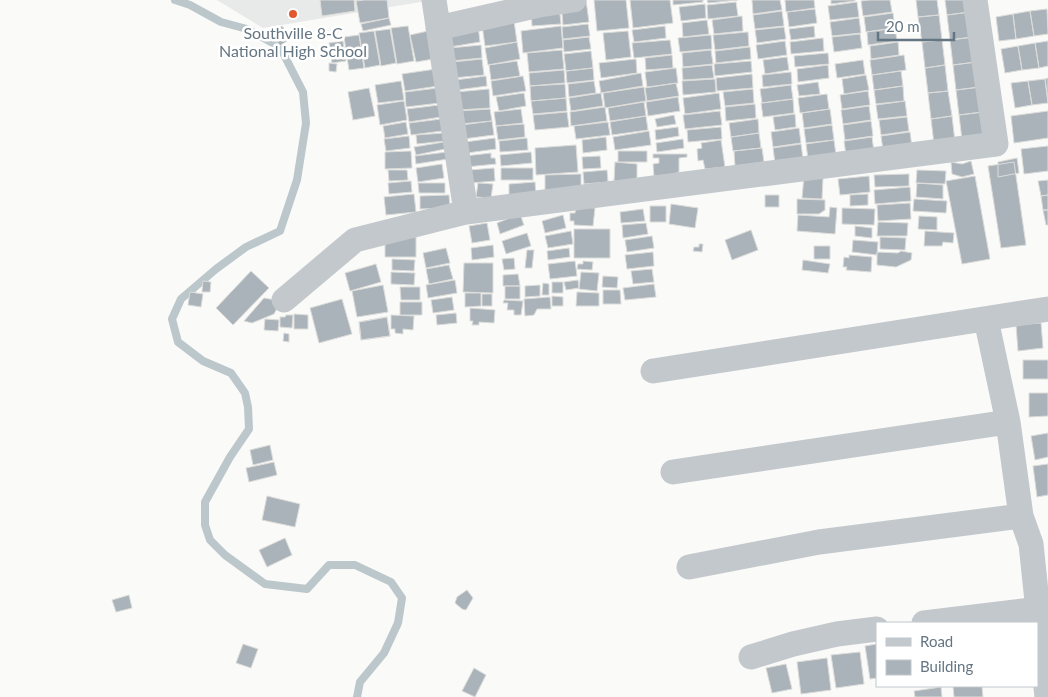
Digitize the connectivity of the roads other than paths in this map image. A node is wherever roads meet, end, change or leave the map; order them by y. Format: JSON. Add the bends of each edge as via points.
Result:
{"nodes":[{"id":1,"x":434,"y":0,"type":"edge"},
{"id":2,"x":574,"y":0,"type":"edge"},
{"id":3,"x":975,"y":0,"type":"edge"},
{"id":4,"x":438,"y":28,"type":"junction"},
{"id":5,"x":466,"y":212,"type":"junction"},
{"id":6,"x":284,"y":300,"type":"dead end"},
{"id":7,"x":1048,"y":309,"type":"edge"},
{"id":8,"x":986,"y":319,"type":"junction"},
{"id":9,"x":653,"y":371,"type":"dead end"},
{"id":10,"x":1008,"y":422,"type":"junction"},
{"id":11,"x":673,"y":472,"type":"dead end"},
{"id":12,"x":1021,"y":516,"type":"junction"},
{"id":13,"x":1040,"y":544,"type":"edge"},
{"id":14,"x":689,"y":567,"type":"dead end"},
{"id":15,"x":1039,"y":609,"type":"junction"},
{"id":16,"x":932,"y":622,"type":"edge"},
{"id":17,"x":876,"y":629,"type":"edge"},
{"id":18,"x":751,"y":657,"type":"dead end"},
{"id":19,"x":1047,"y":697,"type":"edge"}],
"edges":[{"from":1,"to":4,"type":"street"},
{"from":2,"to":4,"type":"street"},
{"from":3,"to":5,"type":"street","via":[[996,144]]},
{"from":4,"to":5,"type":"street"},
{"from":5,"to":6,"type":"street","via":[[355,240]]},
{"from":7,"to":8,"type":"street"},
{"from":8,"to":9,"type":"street"},
{"from":8,"to":10,"type":"street"},
{"from":10,"to":11,"type":"street"},
{"from":10,"to":12,"type":"street"},
{"from":12,"to":13,"type":"street"},
{"from":12,"to":14,"type":"street","via":[[819,542]]},
{"from":13,"to":15,"type":"street"},
{"from":15,"to":16,"type":"street"},
{"from":15,"to":19,"type":"street"},
{"from":17,"to":18,"type":"street","via":[[837,634]]}]}
